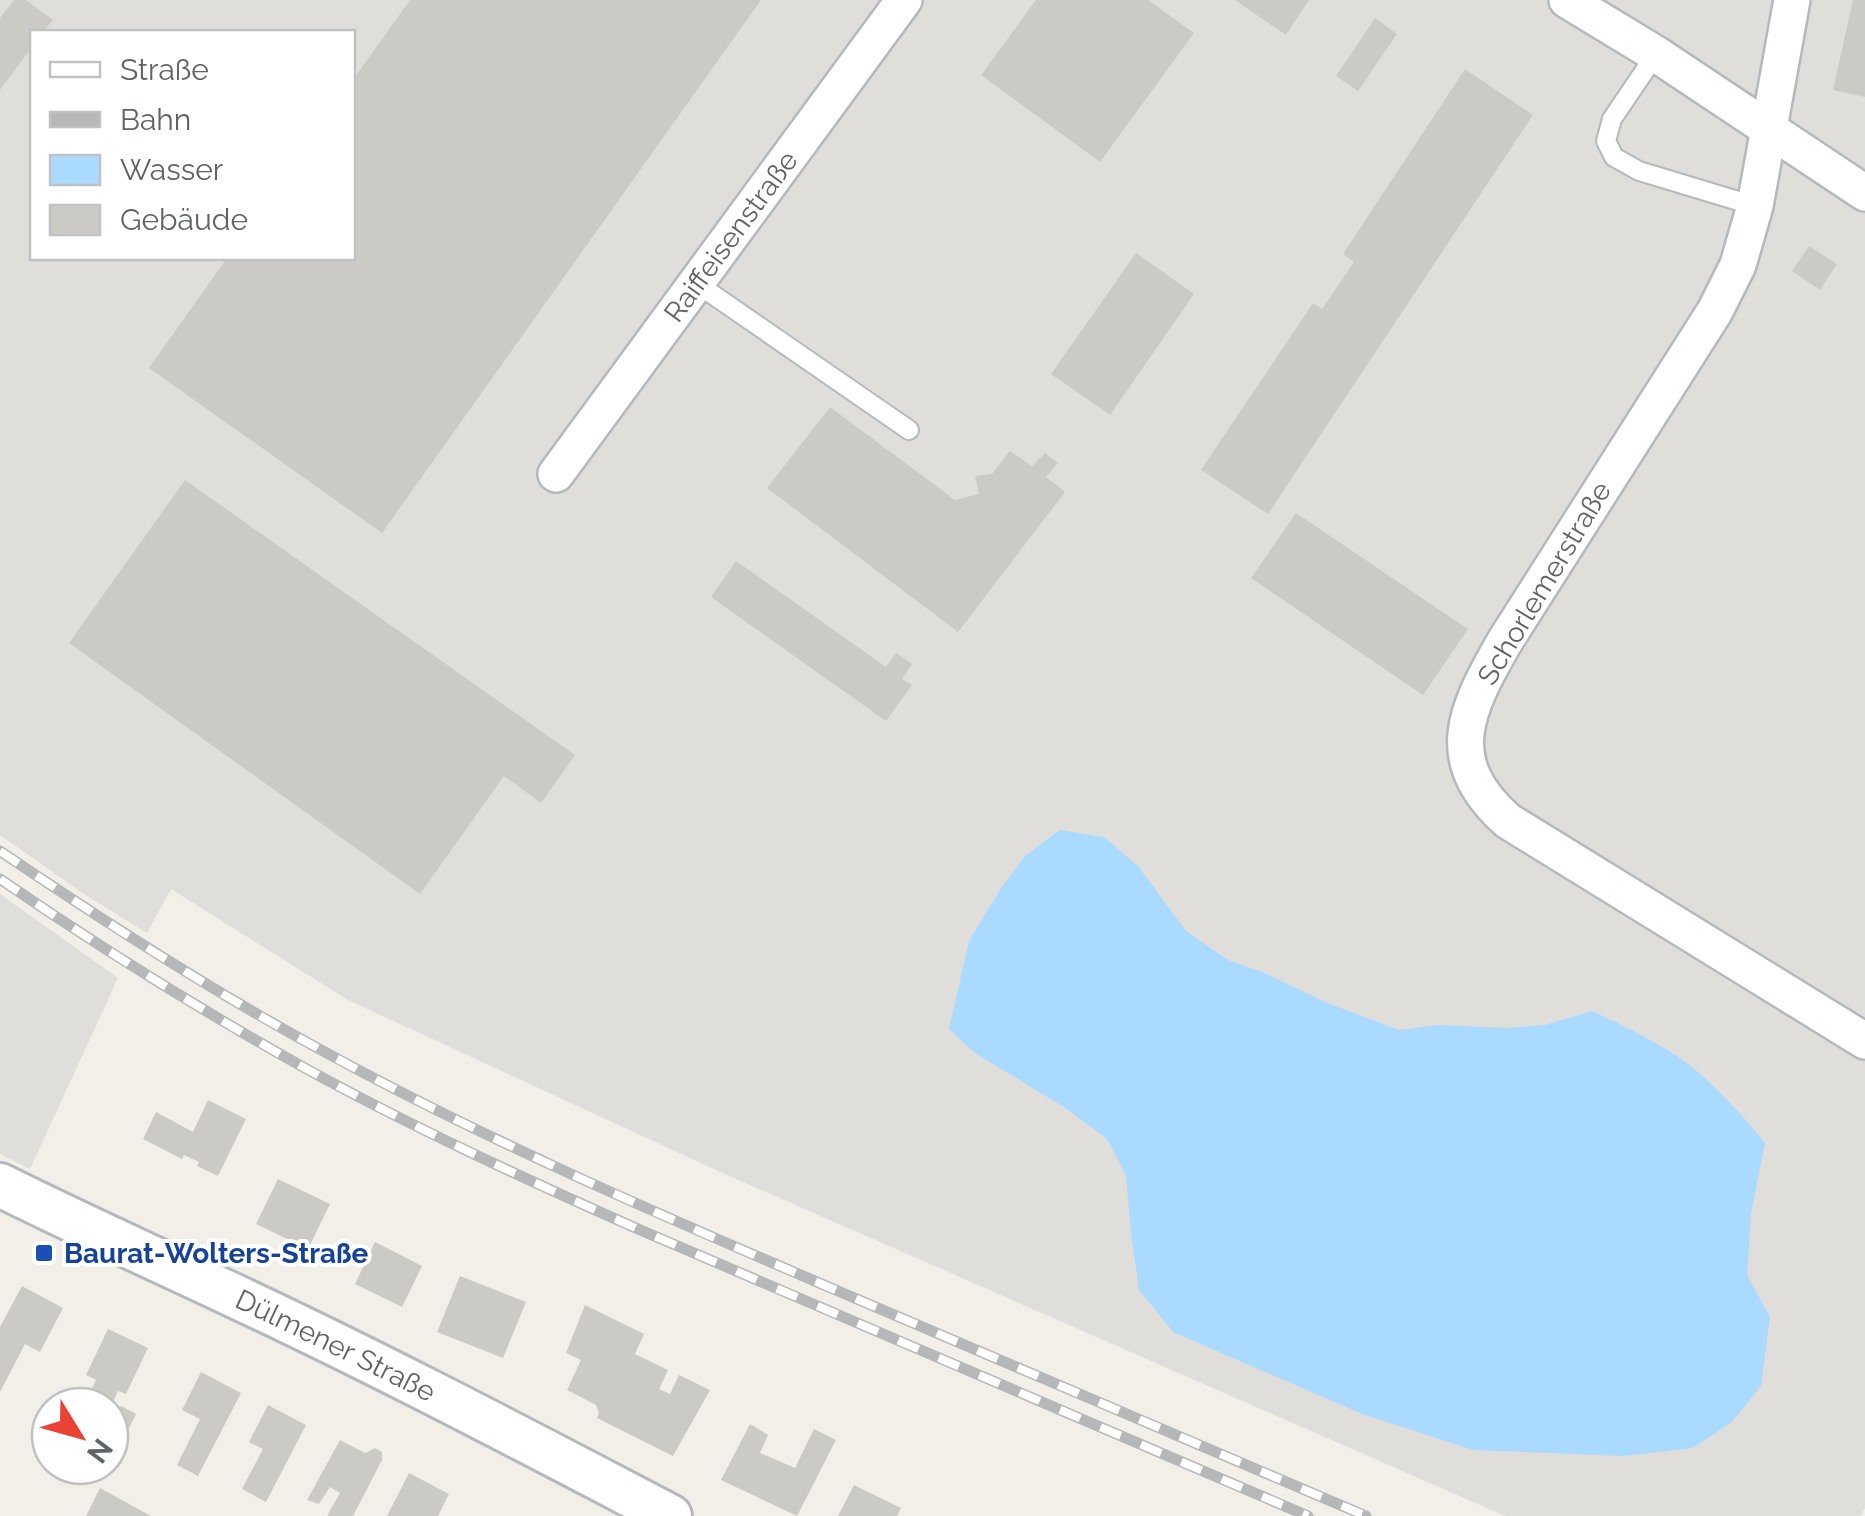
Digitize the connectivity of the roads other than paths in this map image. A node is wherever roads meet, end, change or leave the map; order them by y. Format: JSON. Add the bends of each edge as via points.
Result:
{"nodes":[{"id":1,"x":904,"y":0,"type":"edge"},
{"id":2,"x":1567,"y":0,"type":"edge"},
{"id":3,"x":1792,"y":0,"type":"edge"},
{"id":4,"x":1656,"y":54,"type":"junction"},
{"id":5,"x":1770,"y":130,"type":"junction"},
{"id":6,"x":1865,"y":193,"type":"edge"},
{"id":7,"x":1755,"y":206,"type":"junction"},
{"id":8,"x":696,"y":283,"type":"junction"},
{"id":9,"x":909,"y":430,"type":"dead end"},
{"id":10,"x":556,"y":474,"type":"dead end"},
{"id":11,"x":1865,"y":1041,"type":"edge"},
{"id":12,"x":0,"y":1185,"type":"edge"},
{"id":13,"x":670,"y":1516,"type":"edge"}],
"edges":[{"from":1,"to":8,"type":"street","name":"Raiffeisenstraße"},
{"from":2,"to":4,"type":"street"},
{"from":3,"to":5,"type":"street","name":"Schorlemerstraße"},
{"from":4,"to":5,"type":"street"},
{"from":4,"to":7,"type":"lane","via":[[1612,120],[1606,141],[1614,157]]},
{"from":5,"to":6,"type":"street"},
{"from":5,"to":7,"type":"street","name":"Schorlemerstraße"},
{"from":7,"to":11,"type":"street","name":"Schorlemerstraße","via":[[1738,266],[1715,311],[1505,641],[1480,685],[1464,736],[1476,783],[1508,821]]},
{"from":8,"to":9,"type":"lane"},
{"from":8,"to":10,"type":"street","name":"Raiffeisenstraße"},
{"from":12,"to":13,"type":"street","name":"Dülmener Straße"}]}
